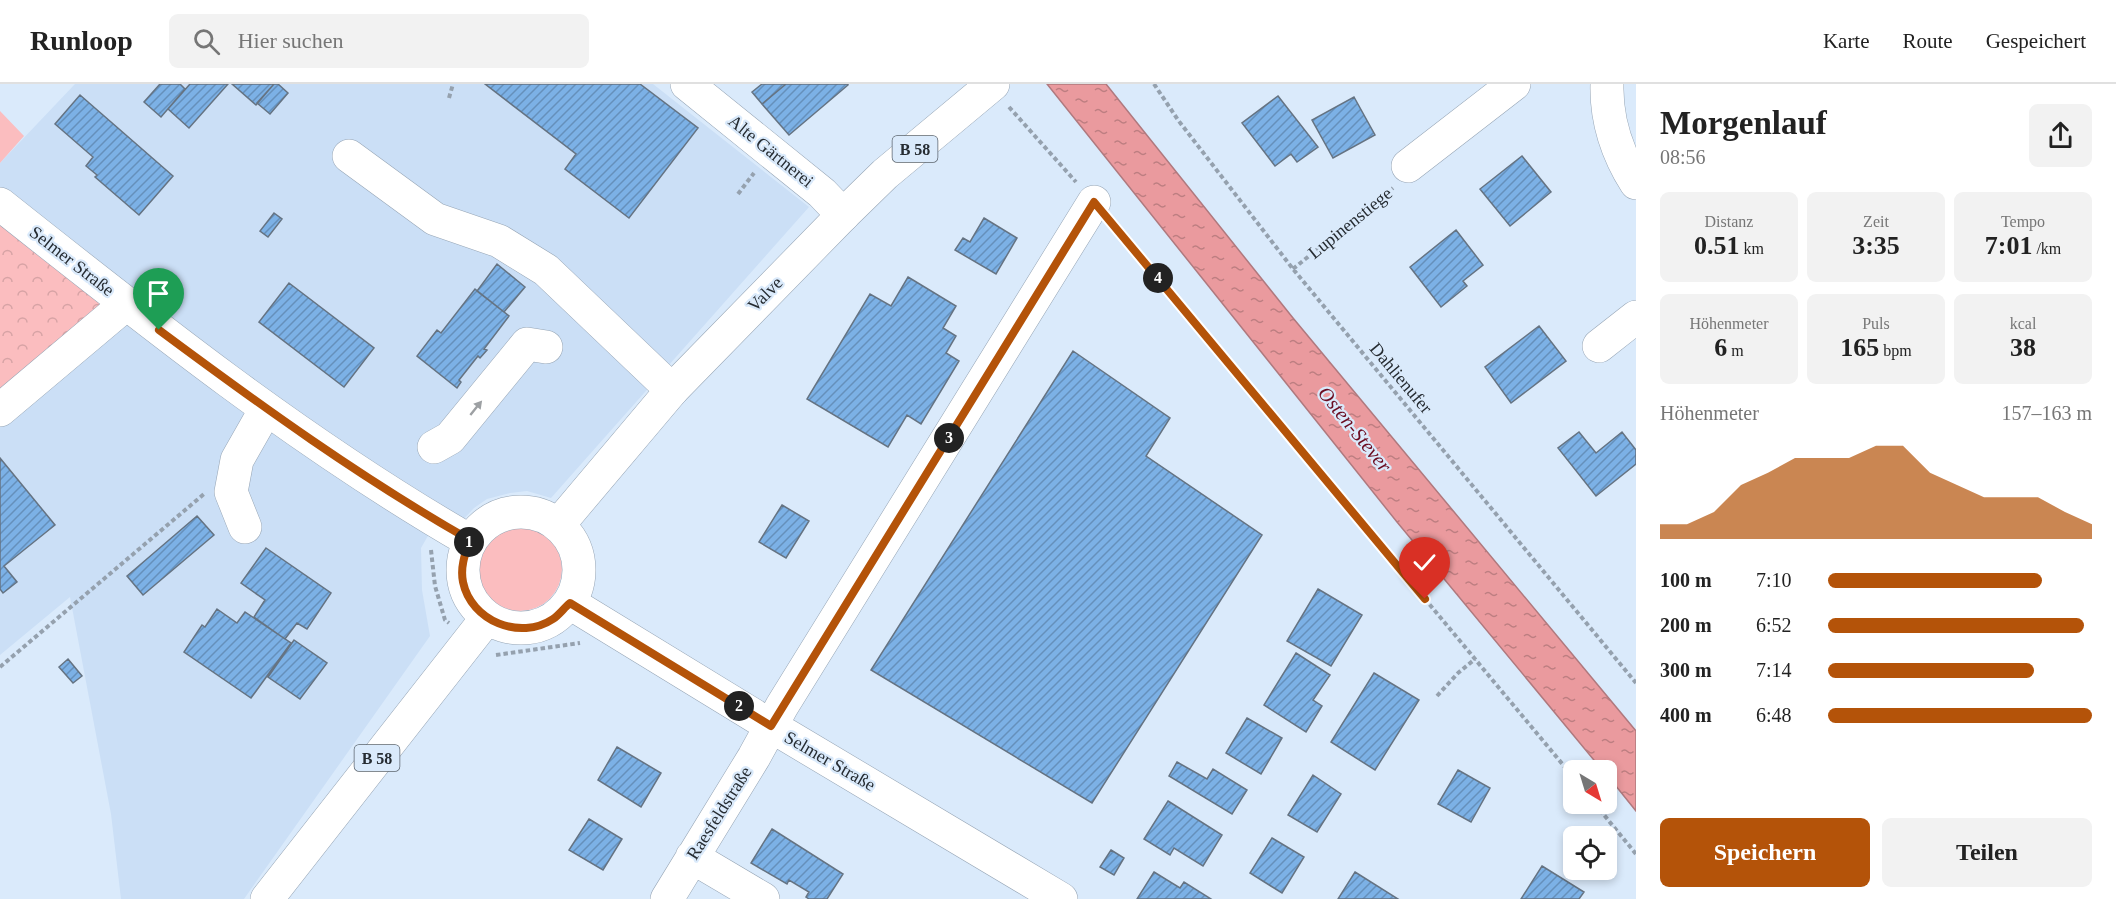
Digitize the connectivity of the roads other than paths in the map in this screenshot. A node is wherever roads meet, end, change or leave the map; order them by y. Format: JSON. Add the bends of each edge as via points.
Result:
{"nodes":[{"id":1,"x":1514,"y":84,"type":"edge"},
{"id":2,"x":1607,"y":84,"type":"edge"},
{"id":3,"x":992,"y":85,"type":"edge"},
{"id":4,"x":696,"y":86,"type":"edge"},
{"id":5,"x":349,"y":156,"type":"dead end"},
{"id":6,"x":1408,"y":166,"type":"road end"},
{"id":7,"x":1636,"y":183,"type":"edge"},
{"id":8,"x":1094,"y":202,"type":"road end"},
{"id":9,"x":0,"y":204,"type":"edge"},
{"id":10,"x":843,"y":215,"type":"junction"},
{"id":11,"x":126,"y":304,"type":"junction"},
{"id":12,"x":1636,"y":316,"type":"edge"},
{"id":13,"x":1599,"y":346,"type":"dead end"},
{"id":14,"x":546,"y":347,"type":"dead end"},
{"id":15,"x":672,"y":390,"type":"junction"},
{"id":16,"x":266,"y":409,"type":"junction"},
{"id":17,"x":0,"y":410,"type":"edge"},
{"id":18,"x":434,"y":447,"type":"dead end"},
{"id":19,"x":559,"y":524,"type":"junction"},
{"id":20,"x":245,"y":527,"type":"dead end"},
{"id":21,"x":470,"y":540,"type":"junction"},
{"id":22,"x":570,"y":603,"type":"junction"},
{"id":23,"x":487,"y":618,"type":"junction"},
{"id":24,"x":771,"y":726,"type":"junction"},
{"id":25,"x":692,"y":857,"type":"junction"},
{"id":26,"x":267,"y":899,"type":"edge"},
{"id":27,"x":666,"y":899,"type":"edge"},
{"id":28,"x":763,"y":899,"type":"edge"},
{"id":29,"x":1060,"y":899,"type":"edge"}],
"edges":[{"from":1,"to":6,"type":"street"},
{"from":2,"to":7,"type":"street","via":[[1614,136]]},
{"from":3,"to":10,"type":"street","name":"Valve","number":"B 58","via":[[885,174]]},
{"from":4,"to":10,"type":"street","name":"Alte Gärtnerei"},
{"from":5,"to":15,"type":"street","via":[[435,219],[499,241],[546,270]]},
{"from":8,"to":24,"type":"street","name":"Raesfeldstraße"},
{"from":9,"to":11,"type":"street","name":"Selmer Straße"},
{"from":10,"to":15,"type":"street","name":"Valve","number":"B 58"},
{"from":11,"to":16,"type":"street","name":"Selmer Straße"},
{"from":11,"to":17,"type":"street"},
{"from":12,"to":13,"type":"street"},
{"from":18,"to":14,"type":"street","one_way":true,"via":[[450,438],[526,344]]},
{"from":15,"to":19,"type":"street","name":"Valve","number":"B 58"},
{"from":16,"to":20,"type":"street","via":[[237,459],[231,492]]},
{"from":16,"to":21,"type":"street","name":"Selmer Straße"},
{"from":19,"to":21,"type":"street","via":[[536,513],[511,511],[487,521]]},
{"from":19,"to":22,"type":"street","via":[[573,541],[580,562],[578,583]]},
{"from":21,"to":23,"type":"street","via":[[462,561],[463,582],[472,602]]},
{"from":22,"to":23,"type":"street","via":[[553,619],[531,628],[508,627]]},
{"from":22,"to":24,"type":"street","name":"Selmer Straße"},
{"from":23,"to":26,"type":"street","number":"B 58"},
{"from":24,"to":25,"type":"street","name":"Raesfeldstraße"},
{"from":24,"to":29,"type":"street","name":"Selmer Straße"},
{"from":25,"to":27,"type":"street","name":"Raesfeldstraße"},
{"from":25,"to":28,"type":"street"}]}
